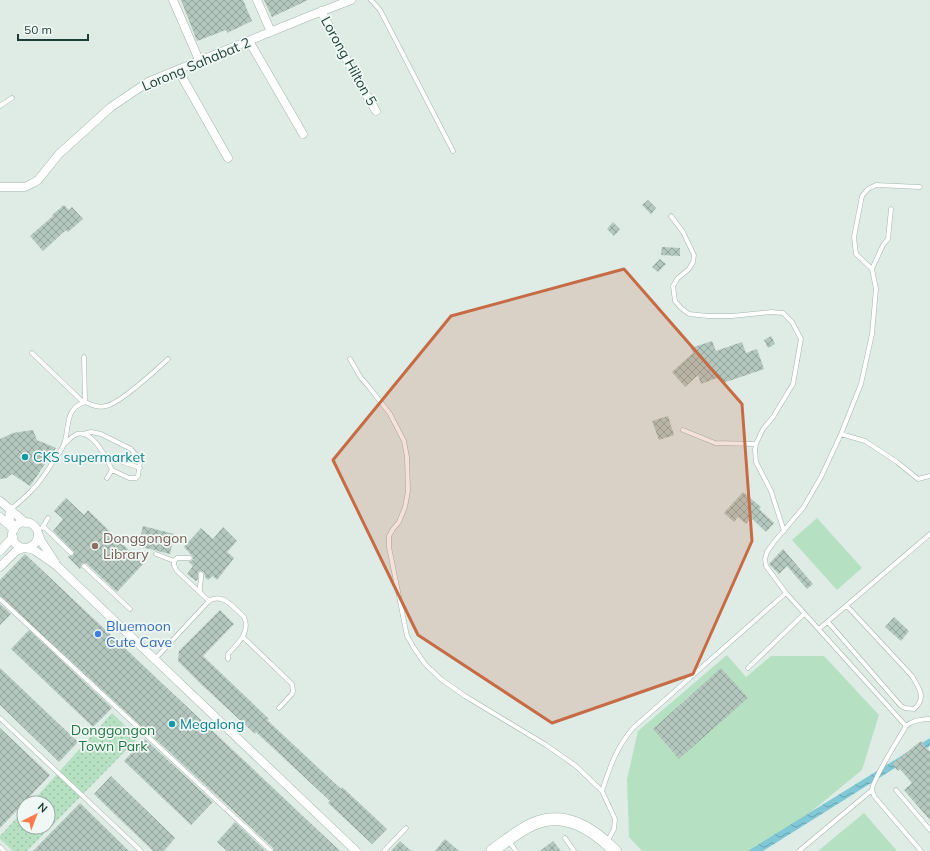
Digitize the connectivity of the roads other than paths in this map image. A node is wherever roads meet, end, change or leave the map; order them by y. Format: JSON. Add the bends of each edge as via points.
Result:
{"nodes":[{"id":1,"x":173,"y":0,"type":"edge"},
{"id":2,"x":257,"y":0,"type":"edge"},
{"id":3,"x":351,"y":0,"type":"edge"},
{"id":4,"x":371,"y":0,"type":"edge"},
{"id":5,"x":337,"y":3,"type":"edge"},
{"id":6,"x":321,"y":11,"type":"junction"},
{"id":7,"x":271,"y":32,"type":"junction"},
{"id":8,"x":250,"y":41,"type":"junction"},
{"id":9,"x":199,"y":60,"type":"junction"},
{"id":10,"x":178,"y":70,"type":"junction"},
{"id":11,"x":12,"y":98,"type":"dead end"},
{"id":12,"x":0,"y":106,"type":"edge"},
{"id":13,"x":376,"y":111,"type":"dead end"},
{"id":14,"x":303,"y":134,"type":"dead end"},
{"id":15,"x":453,"y":151,"type":"dead end"},
{"id":16,"x":228,"y":158,"type":"dead end"},
{"id":17,"x":0,"y":187,"type":"edge"},
{"id":18,"x":920,"y":187,"type":"dead end"},
{"id":19,"x":891,"y":209,"type":"dead end"},
{"id":20,"x":671,"y":216,"type":"dead end"},
{"id":21,"x":872,"y":268,"type":"junction"},
{"id":22,"x":32,"y":353,"type":"dead end"},
{"id":23,"x":84,"y":357,"type":"dead end"},
{"id":24,"x":168,"y":359,"type":"dead end"},
{"id":25,"x":350,"y":359,"type":"dead end"},
{"id":26,"x":84,"y":402,"type":"junction"},
{"id":27,"x":683,"y":430,"type":"dead end"},
{"id":28,"x":83,"y":434,"type":"junction"},
{"id":29,"x":842,"y":434,"type":"junction"},
{"id":30,"x":64,"y":444,"type":"junction"},
{"id":31,"x":756,"y":444,"type":"junction"},
{"id":32,"x":106,"y":456,"type":"junction"},
{"id":33,"x":140,"y":468,"type":"junction"},
{"id":34,"x":112,"y":470,"type":"junction"},
{"id":35,"x":930,"y":476,"type":"edge"},
{"id":36,"x":107,"y":478,"type":"dead end"},
{"id":37,"x":0,"y":500,"type":"edge"},
{"id":38,"x":11,"y":509,"type":"junction"},
{"id":39,"x":0,"y":517,"type":"edge"},
{"id":40,"x":48,"y":518,"type":"dead end"},
{"id":41,"x":26,"y":523,"type":"junction"},
{"id":42,"x":43,"y":526,"type":"junction"},
{"id":43,"x":784,"y":531,"type":"junction"},
{"id":44,"x":38,"y":533,"type":"junction"},
{"id":45,"x":14,"y":534,"type":"junction"},
{"id":46,"x":930,"y":534,"type":"edge"},
{"id":47,"x":25,"y":548,"type":"junction"},
{"id":48,"x":0,"y":551,"type":"edge"},
{"id":49,"x":71,"y":554,"type":"dead end"},
{"id":50,"x":156,"y":554,"type":"dead end"},
{"id":51,"x":190,"y":558,"type":"dead end"},
{"id":52,"x":174,"y":561,"type":"junction"},
{"id":53,"x":58,"y":566,"type":"junction"},
{"id":54,"x":84,"y":566,"type":"dead end"},
{"id":55,"x":0,"y":568,"type":"edge"},
{"id":56,"x":201,"y":574,"type":"dead end"},
{"id":57,"x":200,"y":592,"type":"junction"},
{"id":58,"x":786,"y":593,"type":"junction"},
{"id":59,"x":0,"y":599,"type":"edge"},
{"id":60,"x":210,"y":601,"type":"junction"},
{"id":61,"x":847,"y":606,"type":"junction"},
{"id":62,"x":130,"y":609,"type":"dead end"},
{"id":63,"x":804,"y":614,"type":"junction"},
{"id":64,"x":828,"y":622,"type":"junction"},
{"id":65,"x":819,"y":629,"type":"junction"},
{"id":66,"x":243,"y":637,"type":"junction"},
{"id":67,"x":154,"y":659,"type":"junction"},
{"id":68,"x":228,"y":660,"type":"dead end"},
{"id":69,"x":748,"y":668,"type":"dead end"},
{"id":70,"x":279,"y":708,"type":"dead end"},
{"id":71,"x":0,"y":718,"type":"edge"},
{"id":72,"x":930,"y":719,"type":"edge"},
{"id":73,"x":906,"y":726,"type":"junction"},
{"id":74,"x":872,"y":790,"type":"junction"},
{"id":75,"x":896,"y":790,"type":"dead end"},
{"id":76,"x":602,"y":791,"type":"junction"},
{"id":77,"x":406,"y":828,"type":"dead end"},
{"id":78,"x":930,"y":830,"type":"edge"},
{"id":79,"x":565,"y":838,"type":"dead end"},
{"id":80,"x":508,"y":840,"type":"junction"},
{"id":81,"x":0,"y":847,"type":"edge"},
{"id":82,"x":611,"y":847,"type":"edge"},
{"id":83,"x":4,"y":851,"type":"edge"},
{"id":84,"x":142,"y":851,"type":"edge"},
{"id":85,"x":271,"y":851,"type":"edge"},
{"id":86,"x":356,"y":851,"type":"edge"},
{"id":87,"x":384,"y":851,"type":"edge"},
{"id":88,"x":492,"y":851,"type":"edge"},
{"id":89,"x":516,"y":851,"type":"edge"},
{"id":90,"x":574,"y":851,"type":"edge"},
{"id":91,"x":799,"y":851,"type":"edge"},
{"id":92,"x":921,"y":851,"type":"edge"}],
"edges":[{"from":1,"to":9,"type":"street"},
{"from":2,"to":7,"type":"street"},
{"from":3,"to":5,"type":"street","name":"Lorong Sahabat 2"},
{"from":4,"to":15,"type":"lane","via":[[380,10]]},
{"from":5,"to":6,"type":"street","name":"Lorong Sahabat 2"},
{"from":6,"to":7,"type":"street","name":"Lorong Sahabat 2"},
{"from":6,"to":13,"type":"street","name":"Lorong Hilton 5"},
{"from":7,"to":8,"type":"street","name":"Lorong Sahabat 2"},
{"from":8,"to":9,"type":"street","name":"Lorong Sahabat 2"},
{"from":8,"to":14,"type":"street"},
{"from":9,"to":10,"type":"street","name":"Lorong Sahabat 2"},
{"from":10,"to":16,"type":"street"},
{"from":10,"to":17,"type":"street","name":"Lorong Sahabat 2","via":[[148,82],[111,107],[59,154],[33,184],[25,187]]},
{"from":11,"to":12,"type":"lane"},
{"from":18,"to":21,"type":"lane","via":[[876,185],[862,196],[854,237],[856,254]]},
{"from":19,"to":21,"type":"lane","via":[[888,239]]},
{"from":20,"to":31,"type":"lane","via":[[683,232],[694,255],[689,269],[673,286],[676,301],[681,308],[689,314],[708,316],[783,313],[792,322],[801,339],[793,384]]},
{"from":21,"to":29,"type":"lane","via":[[876,289],[872,334],[860,384]]},
{"from":22,"to":26,"type":"lane"},
{"from":23,"to":26,"type":"lane"},
{"from":24,"to":26,"type":"lane","via":[[114,404],[105,407]]},
{"from":25,"to":76,"type":"lane","via":[[361,378],[390,414],[404,441],[408,491],[399,522],[390,536],[389,547],[407,636],[414,648],[426,664],[448,684],[546,745],[576,766]]},
{"from":26,"to":30,"type":"lane","via":[[70,414]]},
{"from":27,"to":31,"type":"lane","via":[[715,443]]},
{"from":28,"to":30,"type":"lane","via":[[75,435]]},
{"from":28,"to":32,"type":"lane","via":[[90,437]]},
{"from":28,"to":33,"type":"lane","via":[[101,434],[131,449],[138,457]]},
{"from":29,"to":35,"type":"lane","via":[[865,441],[918,479]]},
{"from":29,"to":43,"type":"lane","via":[[815,489]]},
{"from":30,"to":38,"type":"lane","via":[[32,490]]},
{"from":31,"to":43,"type":"lane","via":[[756,462],[771,491]]},
{"from":32,"to":33,"type":"lane"},
{"from":32,"to":34,"type":"lane"},
{"from":33,"to":34,"type":"lane","via":[[138,476],[132,479]]},
{"from":34,"to":36,"type":"lane"},
{"from":37,"to":38,"type":"street"},
{"from":38,"to":41,"type":"street"},
{"from":38,"to":45,"type":"street","via":[[9,513]]},
{"from":39,"to":45,"type":"street"},
{"from":40,"to":42,"type":"lane"},
{"from":41,"to":44,"type":"street","via":[[34,526]]},
{"from":41,"to":45,"type":"street","via":[[19,525]]},
{"from":42,"to":44,"type":"lane"},
{"from":42,"to":49,"type":"lane"},
{"from":43,"to":58,"type":"lane","via":[[767,552],[765,559],[766,566]]},
{"from":44,"to":47,"type":"street","via":[[35,544]]},
{"from":44,"to":53,"type":"street"},
{"from":45,"to":47,"type":"street","via":[[16,544]]},
{"from":45,"to":48,"type":"street"},
{"from":46,"to":61,"type":"lane"},
{"from":47,"to":53,"type":"street","via":[[34,550]]},
{"from":47,"to":55,"type":"street","via":[[16,551]]},
{"from":50,"to":52,"type":"lane"},
{"from":51,"to":52,"type":"lane","via":[[177,558]]},
{"from":52,"to":57,"type":"lane","via":[[177,571]]},
{"from":53,"to":67,"type":"street"},
{"from":54,"to":62,"type":"lane"},
{"from":56,"to":57,"type":"lane"},
{"from":57,"to":60,"type":"lane"},
{"from":58,"to":63,"type":"lane"},
{"from":58,"to":76,"type":"lane","via":[[633,728],[622,741]]},
{"from":59,"to":85,"type":"lane"},
{"from":60,"to":66,"type":"lane","via":[[221,598],[244,617],[246,629]]},
{"from":60,"to":67,"type":"lane"},
{"from":61,"to":64,"type":"lane"},
{"from":61,"to":64,"type":"lane","via":[[912,676],[919,689],[919,705],[914,709],[901,706]]},
{"from":63,"to":65,"type":"lane"},
{"from":63,"to":69,"type":"lane"},
{"from":64,"to":65,"type":"lane"},
{"from":65,"to":73,"type":"lane"},
{"from":66,"to":68,"type":"lane","via":[[228,654]]},
{"from":66,"to":70,"type":"lane","via":[[292,684],[292,694]]},
{"from":67,"to":86,"type":"street"},
{"from":71,"to":84,"type":"lane"},
{"from":72,"to":73,"type":"lane","via":[[911,722]]},
{"from":73,"to":74,"type":"lane"},
{"from":74,"to":91,"type":"lane"},
{"from":74,"to":92,"type":"lane","via":[[874,796]]},
{"from":75,"to":78,"type":"lane"},
{"from":76,"to":82,"type":"lane","via":[[615,819]]},
{"from":77,"to":87,"type":"lane"},
{"from":79,"to":90,"type":"lane"},
{"from":80,"to":82,"type":"street","via":[[533,824],[562,819],[581,825]]},
{"from":80,"to":88,"type":"street"},
{"from":80,"to":89,"type":"lane"},
{"from":81,"to":83,"type":"lane"}]}
